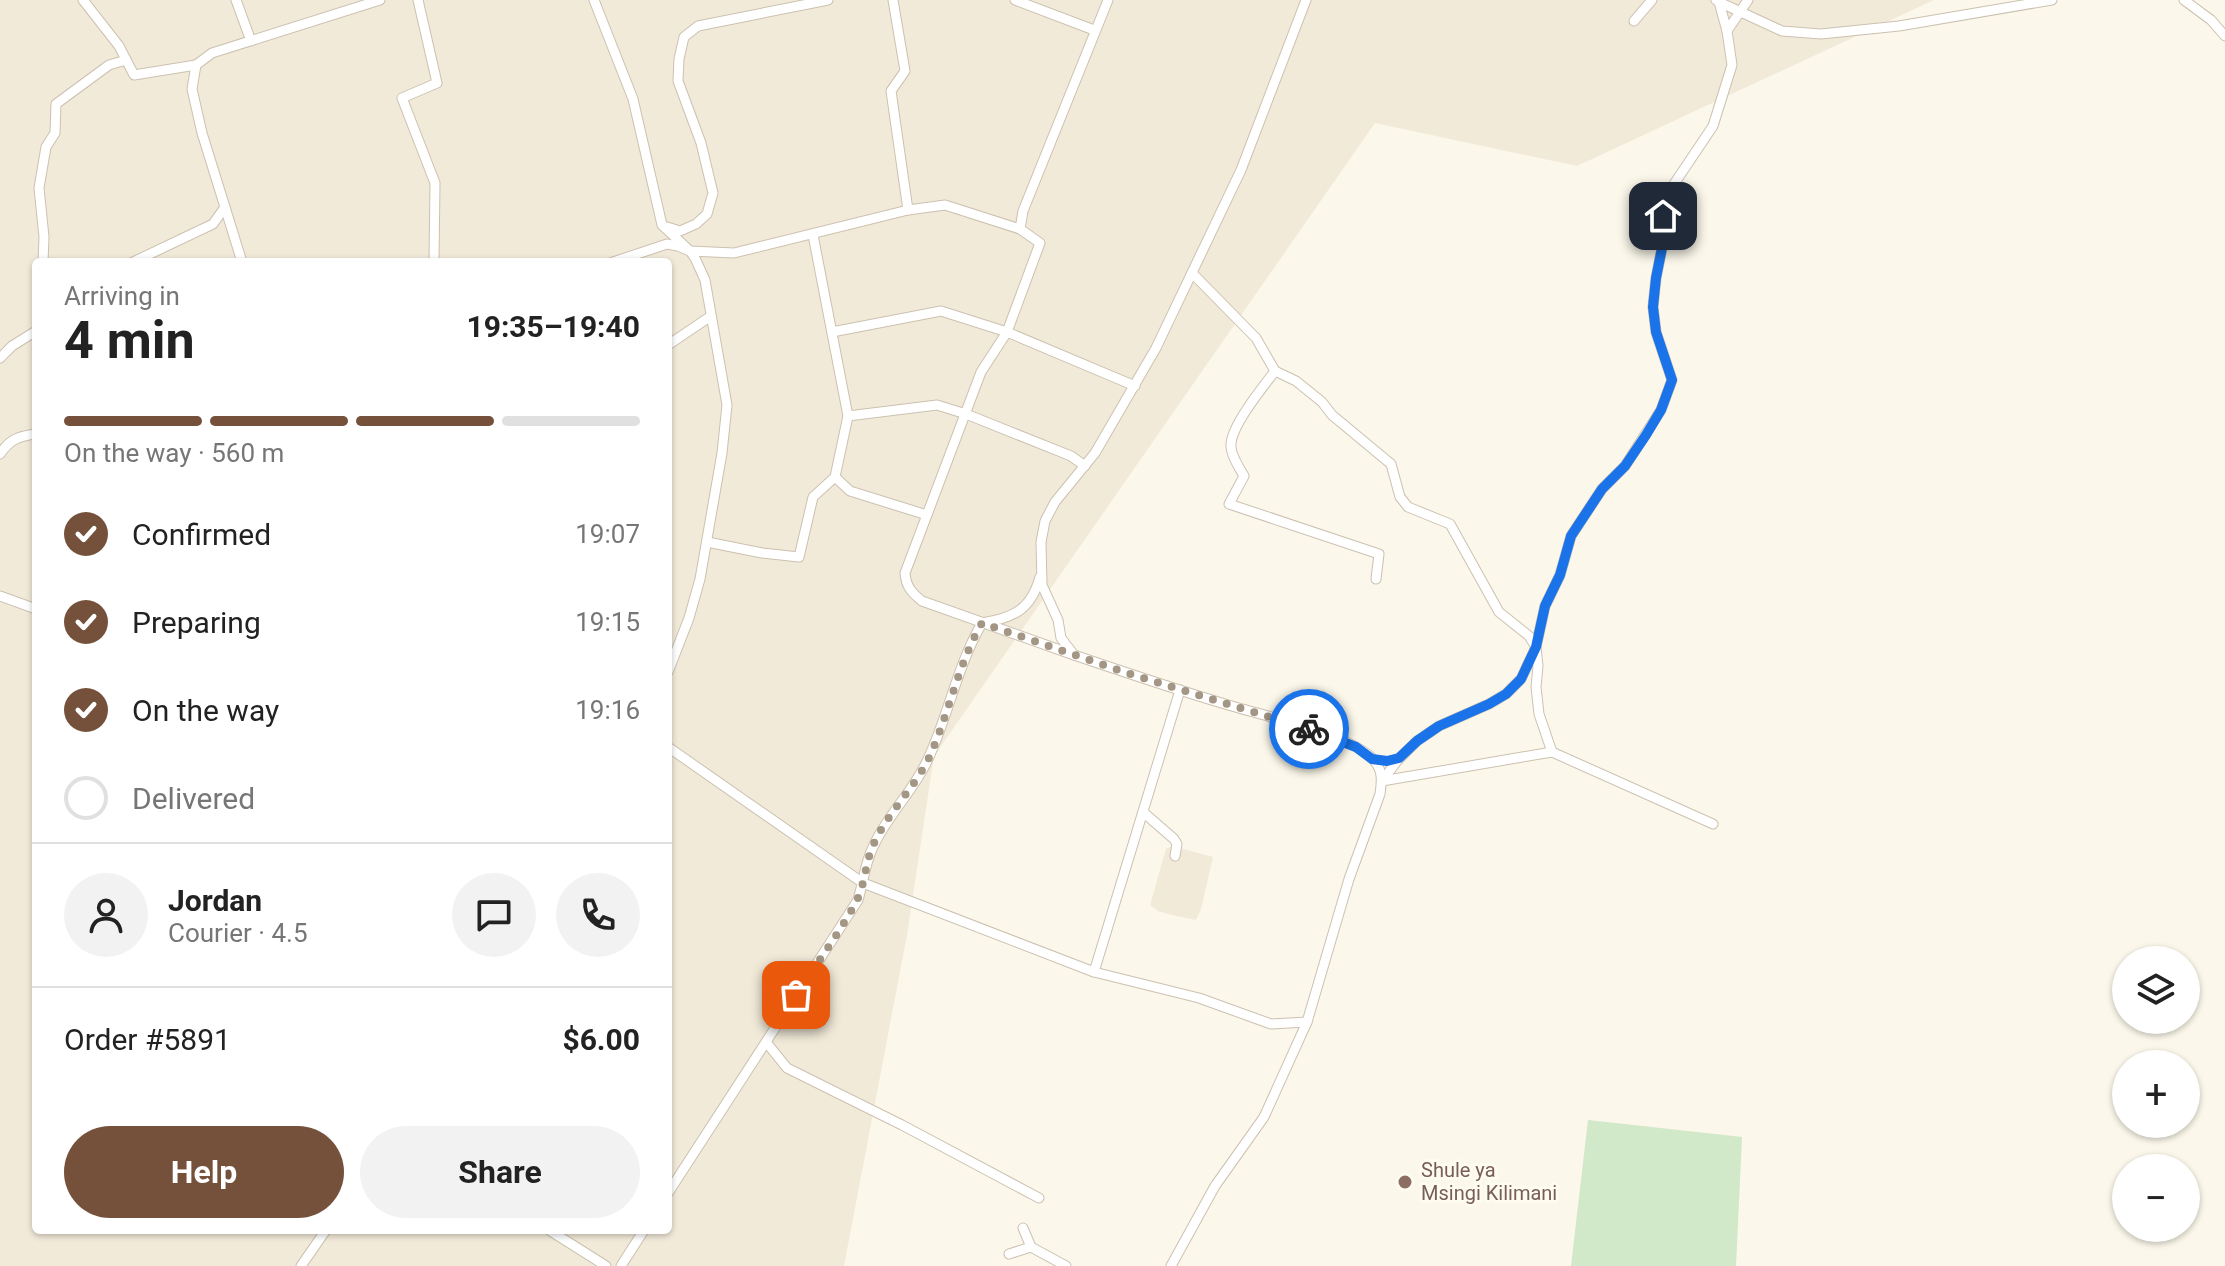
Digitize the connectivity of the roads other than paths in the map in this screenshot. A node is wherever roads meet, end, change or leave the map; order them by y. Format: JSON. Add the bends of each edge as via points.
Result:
{"nodes":[{"id":1,"x":83,"y":0,"type":"edge"},
{"id":2,"x":236,"y":0,"type":"edge"},
{"id":3,"x":380,"y":0,"type":"edge"},
{"id":4,"x":418,"y":0,"type":"edge"},
{"id":5,"x":594,"y":0,"type":"edge"},
{"id":6,"x":828,"y":0,"type":"edge"},
{"id":7,"x":893,"y":0,"type":"edge"},
{"id":8,"x":1015,"y":0,"type":"edge"},
{"id":9,"x":1108,"y":0,"type":"edge"},
{"id":10,"x":1306,"y":0,"type":"edge"},
{"id":11,"x":1652,"y":0,"type":"edge"},
{"id":12,"x":1748,"y":0,"type":"edge"},
{"id":13,"x":2052,"y":0,"type":"edge"},
{"id":14,"x":2184,"y":0,"type":"edge"},
{"id":15,"x":1717,"y":1,"type":"edge"},
{"id":16,"x":1739,"y":11,"type":"junction"},
{"id":17,"x":1634,"y":21,"type":"dead end"},
{"id":18,"x":1094,"y":30,"type":"junction"},
{"id":19,"x":1727,"y":31,"type":"junction"},
{"id":20,"x":2225,"y":36,"type":"edge"},
{"id":21,"x":251,"y":41,"type":"junction"},
{"id":22,"x":126,"y":60,"type":"junction"},
{"id":23,"x":196,"y":65,"type":"junction"},
{"id":24,"x":225,"y":207,"type":"junction"},
{"id":25,"x":908,"y":210,"type":"junction"},
{"id":26,"x":662,"y":225,"type":"junction"},
{"id":27,"x":1020,"y":229,"type":"junction"},
{"id":28,"x":813,"y":235,"type":"junction"},
{"id":29,"x":690,"y":251,"type":"junction"},
{"id":30,"x":43,"y":258,"type":"edge"},
{"id":31,"x":141,"y":258,"type":"edge"},
{"id":32,"x":241,"y":258,"type":"edge"},
{"id":33,"x":434,"y":258,"type":"edge"},
{"id":34,"x":625,"y":258,"type":"edge"},
{"id":35,"x":1192,"y":273,"type":"junction"},
{"id":36,"x":711,"y":316,"type":"junction"},
{"id":37,"x":832,"y":332,"type":"junction"},
{"id":38,"x":1007,"y":332,"type":"junction"},
{"id":39,"x":32,"y":334,"type":"edge"},
{"id":40,"x":672,"y":342,"type":"edge"},
{"id":41,"x":0,"y":358,"type":"edge"},
{"id":42,"x":1275,"y":371,"type":"junction"},
{"id":43,"x":1135,"y":386,"type":"junction"},
{"id":44,"x":966,"y":414,"type":"junction"},
{"id":45,"x":848,"y":416,"type":"junction"},
{"id":46,"x":32,"y":435,"type":"edge"},
{"id":47,"x":0,"y":437,"type":"edge"},
{"id":48,"x":11,"y":440,"type":"junction"},
{"id":49,"x":0,"y":454,"type":"edge"},
{"id":50,"x":1085,"y":466,"type":"junction"},
{"id":51,"x":835,"y":477,"type":"junction"},
{"id":52,"x":927,"y":515,"type":"junction"},
{"id":53,"x":707,"y":542,"type":"junction"},
{"id":54,"x":1041,"y":574,"type":"junction"},
{"id":55,"x":1376,"y":579,"type":"dead end"},
{"id":56,"x":0,"y":596,"type":"edge"},
{"id":57,"x":32,"y":608,"type":"edge"},
{"id":58,"x":982,"y":623,"type":"junction"},
{"id":59,"x":1536,"y":647,"type":"junction"},
{"id":60,"x":1074,"y":655,"type":"junction"},
{"id":61,"x":672,"y":662,"type":"edge"},
{"id":62,"x":1180,"y":690,"type":"junction"},
{"id":63,"x":672,"y":750,"type":"edge"},
{"id":64,"x":1552,"y":752,"type":"junction"},
{"id":65,"x":1399,"y":758,"type":"junction"},
{"id":66,"x":1372,"y":759,"type":"junction"},
{"id":67,"x":1382,"y":781,"type":"junction"},
{"id":68,"x":1144,"y":816,"type":"junction"},
{"id":69,"x":1713,"y":824,"type":"dead end"},
{"id":70,"x":1175,"y":856,"type":"dead end"},
{"id":71,"x":863,"y":883,"type":"junction"},
{"id":72,"x":1094,"y":972,"type":"junction"},
{"id":73,"x":1307,"y":1022,"type":"junction"},
{"id":74,"x":766,"y":1042,"type":"junction"},
{"id":75,"x":672,"y":1187,"type":"edge"},
{"id":76,"x":1039,"y":1198,"type":"dead end"},
{"id":77,"x":1023,"y":1228,"type":"dead end"},
{"id":78,"x":323,"y":1234,"type":"edge"},
{"id":79,"x":555,"y":1234,"type":"edge"},
{"id":80,"x":641,"y":1234,"type":"edge"},
{"id":81,"x":1031,"y":1247,"type":"junction"},
{"id":82,"x":1009,"y":1254,"type":"dead end"},
{"id":83,"x":301,"y":1266,"type":"edge"},
{"id":84,"x":606,"y":1266,"type":"edge"},
{"id":85,"x":621,"y":1266,"type":"edge"},
{"id":86,"x":1066,"y":1266,"type":"edge"},
{"id":87,"x":1171,"y":1266,"type":"edge"}],
"edges":[{"from":1,"to":22,"type":"street"},
{"from":2,"to":21,"type":"street"},
{"from":3,"to":21,"type":"street"},
{"from":4,"to":33,"type":"street","via":[[437,83],[402,98],[435,183]]},
{"from":5,"to":26,"type":"street","via":[[633,99]]},
{"from":6,"to":26,"type":"street","via":[[698,26],[684,37],[678,81],[713,193],[707,214],[696,224],[680,231]]},
{"from":7,"to":25,"type":"street","via":[[905,71],[891,91]]},
{"from":8,"to":18,"type":"street"},
{"from":9,"to":18,"type":"street"},
{"from":10,"to":35,"type":"street","via":[[1241,170]]},
{"from":11,"to":17,"type":"street"},
{"from":12,"to":16,"type":"street"},
{"from":13,"to":16,"type":"street","via":[[1821,34],[1782,31]]},
{"from":14,"to":20,"type":"street"},
{"from":15,"to":16,"type":"street"},
{"from":15,"to":19,"type":"street"},
{"from":16,"to":19,"type":"street"},
{"from":18,"to":27,"type":"street"},
{"from":19,"to":59,"type":"street","via":[[1732,65],[1713,126],[1670,190],[1663,216],[1653,307],[1672,380],[1646,435],[1571,536]]},
{"from":21,"to":23,"type":"street","via":[[212,53]]},
{"from":22,"to":23,"type":"street","via":[[134,75]]},
{"from":22,"to":30,"type":"street","via":[[109,65],[56,104],[55,133],[46,147],[39,188]]},
{"from":23,"to":24,"type":"street","via":[[192,89]]},
{"from":24,"to":31,"type":"street","via":[[213,224]]},
{"from":24,"to":32,"type":"street"},
{"from":25,"to":27,"type":"street","via":[[945,205]]},
{"from":25,"to":28,"type":"street"},
{"from":26,"to":29,"type":"street"},
{"from":27,"to":38,"type":"street","via":[[1040,243]]},
{"from":28,"to":29,"type":"street","via":[[734,253]]},
{"from":28,"to":37,"type":"street"},
{"from":29,"to":34,"type":"street","via":[[667,244]]},
{"from":29,"to":36,"type":"street","via":[[705,280]]},
{"from":35,"to":42,"type":"street","via":[[1256,338]]},
{"from":35,"to":43,"type":"street"},
{"from":36,"to":40,"type":"street"},
{"from":36,"to":53,"type":"street","via":[[727,415]]},
{"from":37,"to":38,"type":"street","via":[[941,311]]},
{"from":37,"to":45,"type":"street"},
{"from":38,"to":43,"type":"street"},
{"from":38,"to":44,"type":"street","via":[[981,372]]},
{"from":39,"to":41,"type":"street"},
{"from":42,"to":55,"type":"street","via":[[1245,411],[1230,443],[1244,476],[1229,504],[1379,554]]},
{"from":42,"to":59,"type":"street","via":[[1296,381],[1391,464],[1408,507],[1450,524],[1499,612]]},
{"from":43,"to":50,"type":"street"},
{"from":44,"to":45,"type":"street","via":[[937,405]]},
{"from":44,"to":50,"type":"street"},
{"from":44,"to":52,"type":"street"},
{"from":45,"to":51,"type":"street"},
{"from":46,"to":48,"type":"street"},
{"from":47,"to":48,"type":"street"},
{"from":48,"to":49,"type":"street"},
{"from":50,"to":54,"type":"street","via":[[1045,521]]},
{"from":51,"to":52,"type":"street","via":[[850,491]]},
{"from":51,"to":53,"type":"street","via":[[813,497],[799,557]]},
{"from":52,"to":58,"type":"street","via":[[905,573],[906,584],[922,601]]},
{"from":53,"to":61,"type":"street","via":[[689,618]]},
{"from":54,"to":58,"type":"street","via":[[1037,589],[1017,614]]},
{"from":54,"to":60,"type":"street","via":[[1061,638]]},
{"from":56,"to":57,"type":"street"},
{"from":58,"to":60,"type":"street"},
{"from":58,"to":71,"type":"street","via":[[927,761],[872,849]]},
{"from":59,"to":64,"type":"street","via":[[1539,714]]},
{"from":59,"to":65,"type":"street","via":[[1521,679],[1506,694],[1439,726]]},
{"from":60,"to":62,"type":"street"},
{"from":62,"to":66,"type":"street","via":[[1298,725],[1356,747]]},
{"from":62,"to":68,"type":"street"},
{"from":63,"to":71,"type":"street"},
{"from":64,"to":67,"type":"street"},
{"from":64,"to":69,"type":"street"},
{"from":65,"to":66,"type":"street"},
{"from":65,"to":67,"type":"street"},
{"from":66,"to":67,"type":"street"},
{"from":67,"to":73,"type":"street"},
{"from":68,"to":70,"type":"street","via":[[1174,839]]},
{"from":68,"to":72,"type":"street"},
{"from":71,"to":72,"type":"street"},
{"from":71,"to":74,"type":"street","via":[[858,900]]},
{"from":72,"to":73,"type":"street","via":[[1199,998],[1271,1024]]},
{"from":73,"to":87,"type":"street","via":[[1264,1117],[1215,1186]]},
{"from":74,"to":75,"type":"street"},
{"from":74,"to":76,"type":"street","via":[[787,1068]]},
{"from":77,"to":81,"type":"street"},
{"from":78,"to":83,"type":"street"},
{"from":79,"to":84,"type":"street"},
{"from":80,"to":85,"type":"street"},
{"from":81,"to":82,"type":"street"},
{"from":81,"to":86,"type":"street"}]}
